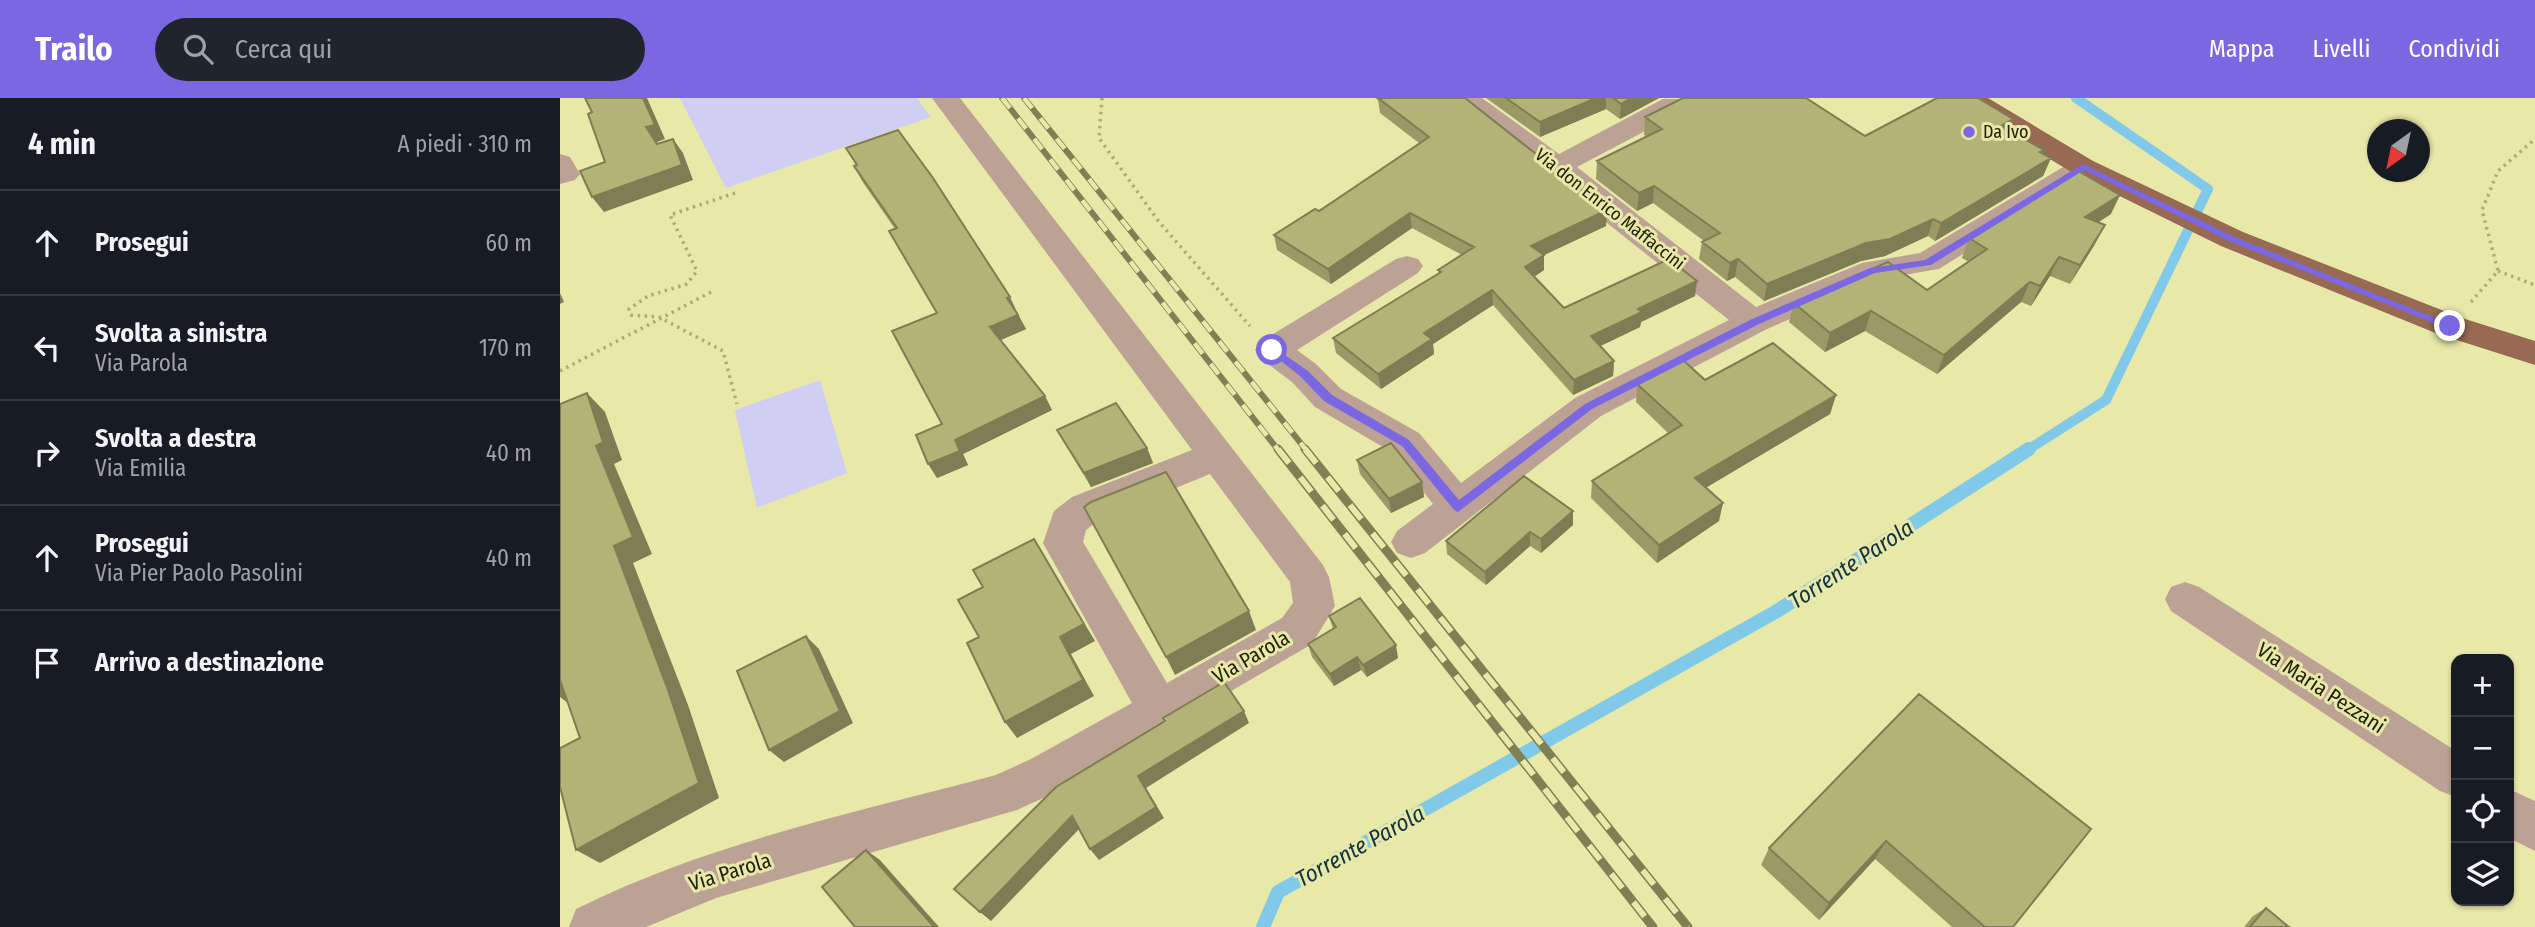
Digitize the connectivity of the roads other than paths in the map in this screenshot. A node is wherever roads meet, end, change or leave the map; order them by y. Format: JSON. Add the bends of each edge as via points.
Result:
{"nodes":[{"id":1,"x":946,"y":98,"type":"edge"},
{"id":2,"x":1464,"y":98,"type":"edge"},
{"id":3,"x":1969,"y":98,"type":"edge"},
{"id":4,"x":1673,"y":105,"type":"edge"},
{"id":5,"x":560,"y":163,"type":"edge"},
{"id":6,"x":1557,"y":166,"type":"junction"},
{"id":7,"x":2083,"y":167,"type":"junction"},
{"id":8,"x":560,"y":175,"type":"edge"},
{"id":9,"x":1407,"y":266,"type":"dead end"},
{"id":10,"x":1754,"y":322,"type":"junction"},
{"id":11,"x":2535,"y":354,"type":"edge"},
{"id":12,"x":1216,"y":456,"type":"junction"},
{"id":13,"x":1458,"y":507,"type":"junction"},
{"id":14,"x":1411,"y":542,"type":"dead end"},
{"id":15,"x":2185,"y":599,"type":"dead end"},
{"id":16,"x":1159,"y":710,"type":"junction"},
{"id":17,"x":2451,"y":773,"type":"edge"},
{"id":18,"x":2514,"y":814,"type":"edge"},
{"id":19,"x":2535,"y":828,"type":"edge"},
{"id":20,"x":594,"y":927,"type":"edge"}],
"edges":[{"from":1,"to":12,"type":"street","name":"Via Parola"},
{"from":2,"to":6,"type":"street","name":"Via don Enrico Maffaccini"},
{"from":3,"to":7,"type":"main road"},
{"from":4,"to":6,"type":"street"},
{"from":5,"to":8,"type":"street","via":[[565,174]]},
{"from":6,"to":10,"type":"street","name":"Via don Enrico Maffaccini"},
{"from":7,"to":10,"type":"street","via":[[1928,262],[1873,270]]},
{"from":7,"to":11,"type":"main road","via":[[2232,239],[2450,326]]},
{"from":9,"to":13,"type":"street","via":[[1272,350],[1328,398],[1406,443]]},
{"from":10,"to":13,"type":"street","via":[[1588,407]]},
{"from":12,"to":16,"type":"street","name":"Via Parola","via":[[1309,577],[1314,606],[1297,631]]},
{"from":12,"to":16,"type":"street","via":[[1086,508],[1068,522],[1063,543]]},
{"from":13,"to":14,"type":"street"},
{"from":15,"to":17,"type":"street","name":"Via Maria Pezzani"},
{"from":16,"to":20,"type":"street","name":"Via Parola","via":[[1001,795],[716,874]]},
{"from":18,"to":19,"type":"street"}]}
